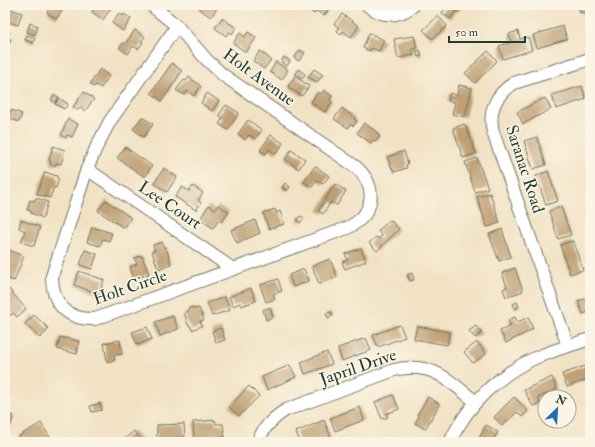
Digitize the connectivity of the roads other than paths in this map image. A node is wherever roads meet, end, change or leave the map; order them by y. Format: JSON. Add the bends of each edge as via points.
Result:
{"nodes":[{"id":1,"x":151,"y":5,"type":"edge"},
{"id":2,"x":366,"y":5,"type":"edge"},
{"id":3,"x":414,"y":5,"type":"edge"},
{"id":4,"x":177,"y":26,"type":"junction"},
{"id":5,"x":590,"y":60,"type":"edge"},
{"id":6,"x":356,"y":167,"type":"joint"},
{"id":7,"x":87,"y":169,"type":"junction"},
{"id":8,"x":233,"y":269,"type":"junction"},
{"id":9,"x":590,"y":339,"type":"edge"},
{"id":10,"x":568,"y":346,"type":"junction"},
{"id":11,"x":476,"y":402,"type":"junction"},
{"id":12,"x":258,"y":442,"type":"edge"},
{"id":13,"x":450,"y":442,"type":"edge"}],
"edges":[{"from":1,"to":4,"type":"street","name":"Holt Avenue"},
{"from":2,"to":3,"type":"street","via":[[387,15],[406,11]]},
{"from":4,"to":6,"type":"street","name":"Holt Avenue","via":[[223,75]]},
{"from":4,"to":7,"type":"street","name":"Holt Circle","via":[[110,121]]},
{"from":5,"to":10,"type":"street","name":"Saranac Road","via":[[514,83],[499,95],[491,114],[493,132]]},
{"from":6,"to":8,"type":"street","name":"Holt Circle","via":[[368,180],[370,200],[368,209],[356,224]]},
{"from":7,"to":8,"type":"street","name":"Lee Court"},
{"from":7,"to":8,"type":"street","name":"Holt Circle","via":[[52,276],[55,297],[68,313],[86,319],[95,318]]},
{"from":9,"to":10,"type":"street"},
{"from":10,"to":11,"type":"street","via":[[521,366],[501,379]]},
{"from":11,"to":12,"type":"street","name":"Japril Drive","via":[[442,376],[417,367],[406,368],[286,410],[267,425]]},
{"from":11,"to":13,"type":"street"}]}
